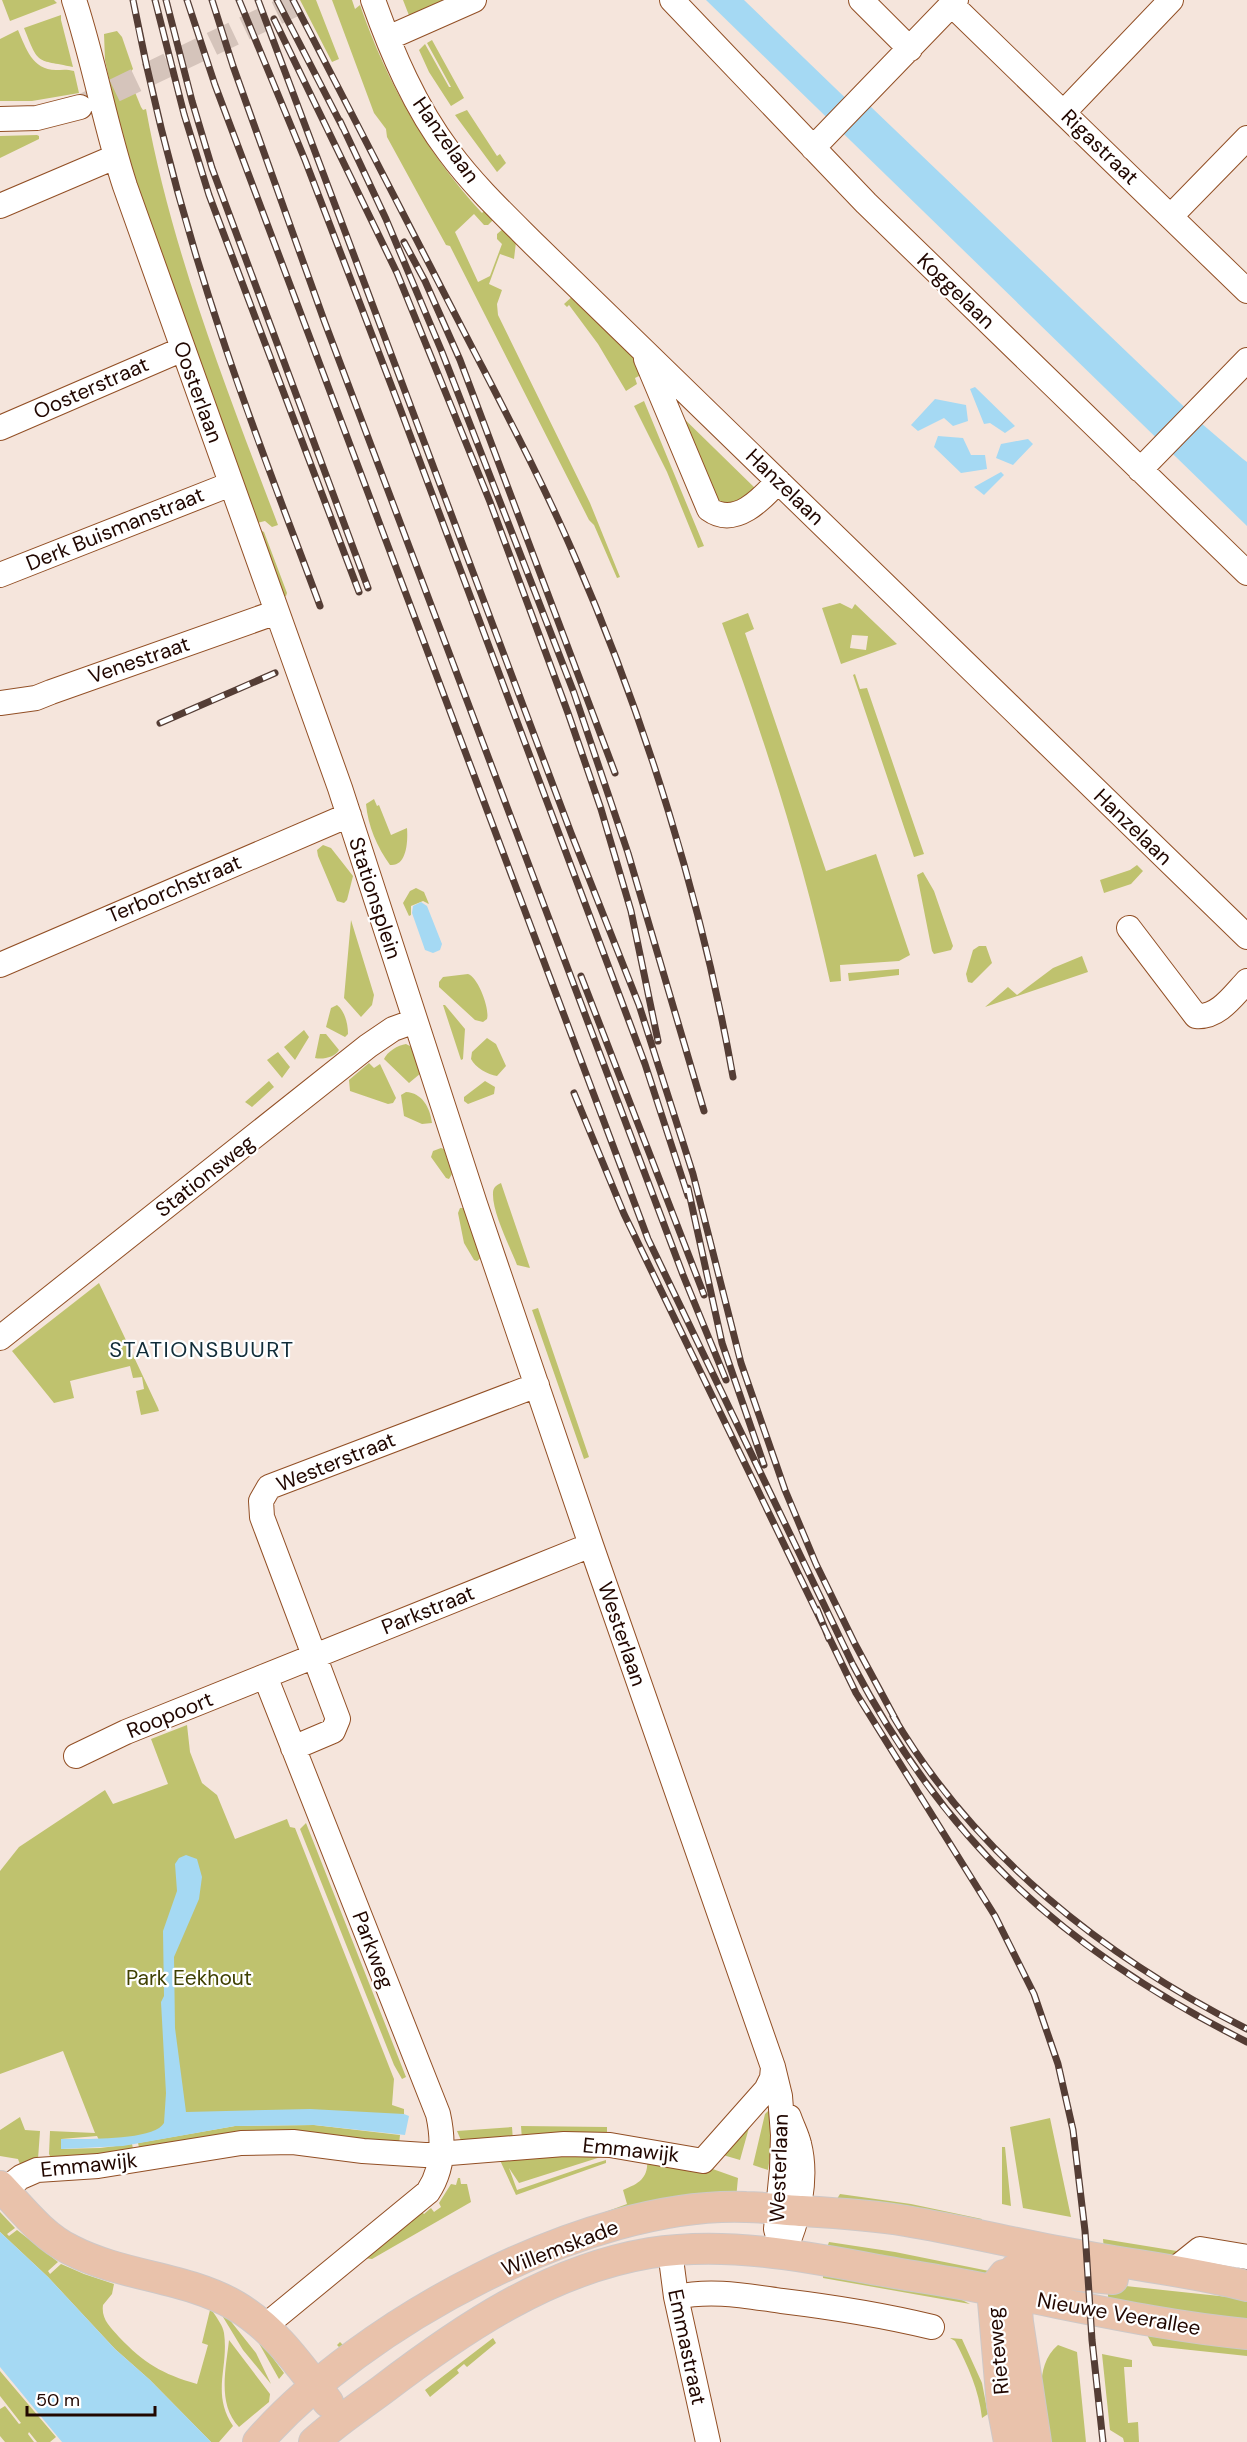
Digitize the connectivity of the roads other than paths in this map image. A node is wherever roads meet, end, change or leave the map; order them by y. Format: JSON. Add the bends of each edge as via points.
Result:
{"nodes":[{"id":1,"x":74,"y":0,"type":"edge"},
{"id":2,"x":374,"y":0,"type":"edge"},
{"id":3,"x":474,"y":0,"type":"edge"},
{"id":4,"x":672,"y":0,"type":"edge"},
{"id":5,"x":861,"y":0,"type":"edge"},
{"id":6,"x":1171,"y":0,"type":"edge"},
{"id":7,"x":954,"y":2,"type":"edge"},
{"id":8,"x":388,"y":38,"type":"junction"},
{"id":9,"x":910,"y":49,"type":"junction"},
{"id":10,"x":80,"y":107,"type":"tunnel mouth"},
{"id":11,"x":1064,"y":112,"type":"junction"},
{"id":12,"x":0,"y":119,"type":"edge"},
{"id":13,"x":1247,"y":138,"type":"edge"},
{"id":14,"x":813,"y":148,"type":"junction"},
{"id":15,"x":115,"y":157,"type":"junction"},
{"id":16,"x":0,"y":206,"type":"edge"},
{"id":17,"x":1171,"y":216,"type":"junction"},
{"id":18,"x":1247,"y":291,"type":"edge"},
{"id":19,"x":642,"y":348,"type":"junction"},
{"id":20,"x":183,"y":349,"type":"junction"},
{"id":21,"x":1246,"y":362,"type":"edge"},
{"id":22,"x":0,"y":428,"type":"edge"},
{"id":23,"x":1140,"y":470,"type":"junction"},
{"id":24,"x":778,"y":481,"type":"junction"},
{"id":25,"x":231,"y":484,"type":"junction"},
{"id":26,"x":1247,"y":573,"type":"edge"},
{"id":27,"x":0,"y":575,"type":"edge"},
{"id":28,"x":279,"y":619,"type":"junction"},
{"id":29,"x":0,"y":703,"type":"edge"},
{"id":30,"x":349,"y":815,"type":"junction"},
{"id":31,"x":1129,"y":928,"type":"dead end"},
{"id":32,"x":1247,"y":937,"type":"edge"},
{"id":33,"x":0,"y":965,"type":"edge"},
{"id":34,"x":1247,"y":981,"type":"edge"},
{"id":35,"x":415,"y":1021,"type":"junction"},
{"id":36,"x":465,"y":1172,"type":"joint"},
{"id":37,"x":0,"y":1338,"type":"edge"},
{"id":38,"x":537,"y":1384,"type":"junction"},
{"id":39,"x":591,"y":1545,"type":"junction"},
{"id":40,"x":313,"y":1656,"type":"junction"},
{"id":41,"x":265,"y":1676,"type":"junction"},
{"id":42,"x":293,"y":1748,"type":"junction"},
{"id":43,"x":76,"y":1756,"type":"dead end"},
{"id":44,"x":773,"y":2067,"type":"junction"},
{"id":45,"x":441,"y":2155,"type":"junction"},
{"id":46,"x":2,"y":2188,"type":"edge"},
{"id":47,"x":788,"y":2210,"type":"junction"},
{"id":48,"x":670,"y":2251,"type":"junction"},
{"id":49,"x":783,"y":2254,"type":"junction"},
{"id":50,"x":1247,"y":2257,"type":"edge"},
{"id":51,"x":1175,"y":2269,"type":"junction"},
{"id":52,"x":1009,"y":2274,"type":"junction"},
{"id":53,"x":1247,"y":2288,"type":"edge"},
{"id":54,"x":676,"y":2297,"type":"junction"},
{"id":55,"x":265,"y":2326,"type":"junction"},
{"id":56,"x":932,"y":2327,"type":"dead end"},
{"id":57,"x":1247,"y":2334,"type":"edge"},
{"id":58,"x":315,"y":2386,"type":"junction"},
{"id":59,"x":341,"y":2421,"type":"junction"},
{"id":60,"x":258,"y":2442,"type":"edge"},
{"id":61,"x":314,"y":2442,"type":"edge"},
{"id":62,"x":708,"y":2442,"type":"edge"},
{"id":63,"x":1009,"y":2442,"type":"edge"},
{"id":64,"x":1036,"y":2442,"type":"edge"}],
"edges":[{"from":1,"to":15,"type":"street","name":"Oosterlaan"},
{"from":2,"to":8,"type":"street","name":"Hanzelaan"},
{"from":3,"to":8,"type":"street"},
{"from":4,"to":14,"type":"street","name":"Koggelaan"},
{"from":5,"to":9,"type":"street"},
{"from":6,"to":11,"type":"street"},
{"from":7,"to":9,"type":"street"},
{"from":7,"to":11,"type":"street","name":"Rigastraat"},
{"from":8,"to":19,"type":"street","name":"Hanzelaan","via":[[448,152],[536,246]]},
{"from":9,"to":14,"type":"street"},
{"from":10,"to":12,"type":"street","via":[[37,118]]},
{"from":11,"to":17,"type":"street","name":"Rigastraat"},
{"from":13,"to":17,"type":"street"},
{"from":14,"to":23,"type":"street","name":"Koggelaan"},
{"from":15,"to":16,"type":"street"},
{"from":15,"to":20,"type":"street","name":"Oosterlaan"},
{"from":17,"to":18,"type":"street","name":"Rigastraat"},
{"from":19,"to":24,"type":"street","name":"Hanzelaan"},
{"from":19,"to":24,"type":"street","via":[[709,509],[728,515],[750,508]]},
{"from":20,"to":22,"type":"street","name":"Oosterstraat"},
{"from":20,"to":25,"type":"street","name":"Oosterlaan"},
{"from":21,"to":23,"type":"street"},
{"from":23,"to":26,"type":"street","name":"Koggelaan"},
{"from":24,"to":32,"type":"street","name":"Hanzelaan"},
{"from":25,"to":27,"type":"street","name":"Derk Buismanstraat"},
{"from":25,"to":28,"type":"street","name":"Oosterlaan"},
{"from":28,"to":29,"type":"street","name":"Venestraat","via":[[97,674],[51,692]]},
{"from":28,"to":30,"type":"street","name":"Stationsplein"},
{"from":30,"to":33,"type":"street","name":"Terborchstraat"},
{"from":30,"to":35,"type":"street","name":"Stationsplein"},
{"from":31,"to":34,"type":"street","via":[[1196,1016],[1207,1017],[1220,1009]]},
{"from":35,"to":36,"type":"street","name":"Stationsplein"},
{"from":35,"to":37,"type":"street","name":"Stationsweg","via":[[393,1029],[368,1046]]},
{"from":36,"to":38,"type":"street","name":"Westerlaan"},
{"from":38,"to":39,"type":"street","name":"Westerlaan"},
{"from":38,"to":40,"type":"street","name":"Westerstraat","via":[[269,1487],[261,1501],[262,1517]]},
{"from":39,"to":40,"type":"street","name":"Parkstraat"},
{"from":39,"to":44,"type":"street","name":"Westerlaan"},
{"from":40,"to":41,"type":"street","name":"Parkstraat"},
{"from":40,"to":42,"type":"street","via":[[338,1719],[333,1731]]},
{"from":41,"to":42,"type":"street","name":"Parkweg"},
{"from":41,"to":43,"type":"street","name":"Roopoort"},
{"from":42,"to":45,"type":"street","name":"Parkweg","via":[[438,2114]]},
{"from":44,"to":45,"type":"street","name":"Emmawijk","via":[[766,2090],[703,2161],[586,2144]]},
{"from":44,"to":47,"type":"street","name":"Westerlaan","via":[[780,2096]]},
{"from":45,"to":46,"type":"street","name":"Emmawijk","via":[[404,2155],[293,2142],[241,2143],[98,2166],[36,2170]]},
{"from":45,"to":55,"type":"street","via":[[437,2174],[423,2197]]},
{"from":46,"to":55,"type":"main road","name":"Emmawijk","via":[[37,2226],[70,2250],[106,2265],[204,2292],[235,2305]]},
{"from":47,"to":49,"type":"street","name":"Westerlaan","via":[[794,2231]]},
{"from":47,"to":52,"type":"main road","name":"Willemskade","via":[[904,2220]]},
{"from":47,"to":58,"type":"main road","name":"Willemskade","via":[[744,2206],[666,2214],[618,2224],[564,2242],[426,2308]]},
{"from":48,"to":49,"type":"main road","name":"Willemskade"},
{"from":48,"to":54,"type":"street","name":"Emmastraat"},
{"from":48,"to":59,"type":"main road","name":"Willemskade","via":[[587,2269],[495,2312],[432,2351]]},
{"from":49,"to":52,"type":"main road","name":"Willemskade"},
{"from":50,"to":51,"type":"street","via":[[1200,2249]]},
{"from":51,"to":52,"type":"main road","name":"Nieuwe Veerallee","via":[[1085,2257]]},
{"from":51,"to":53,"type":"main road","name":"Nieuwe Veerallee"},
{"from":52,"to":53,"type":"main road","name":"Nieuwe Veerallee","via":[[1191,2289]]},
{"from":52,"to":57,"type":"main road","name":"Nieuwe Veerallee","via":[[1116,2316]]},
{"from":52,"to":63,"type":"main road","name":"Rieteweg","via":[[1002,2405]]},
{"from":52,"to":64,"type":"main road","name":"Rieteweg"},
{"from":54,"to":56,"type":"street","via":[[697,2292],[724,2293],[878,2314]]},
{"from":54,"to":62,"type":"street","name":"Emmastraat"},
{"from":55,"to":58,"type":"main road","name":"Emmawijk","via":[[296,2358]]},
{"from":58,"to":59,"type":"main road","name":"Emmawijk"},
{"from":58,"to":60,"type":"main road","name":"Willemskade"},
{"from":59,"to":61,"type":"main road","name":"Willemskade"}]}
